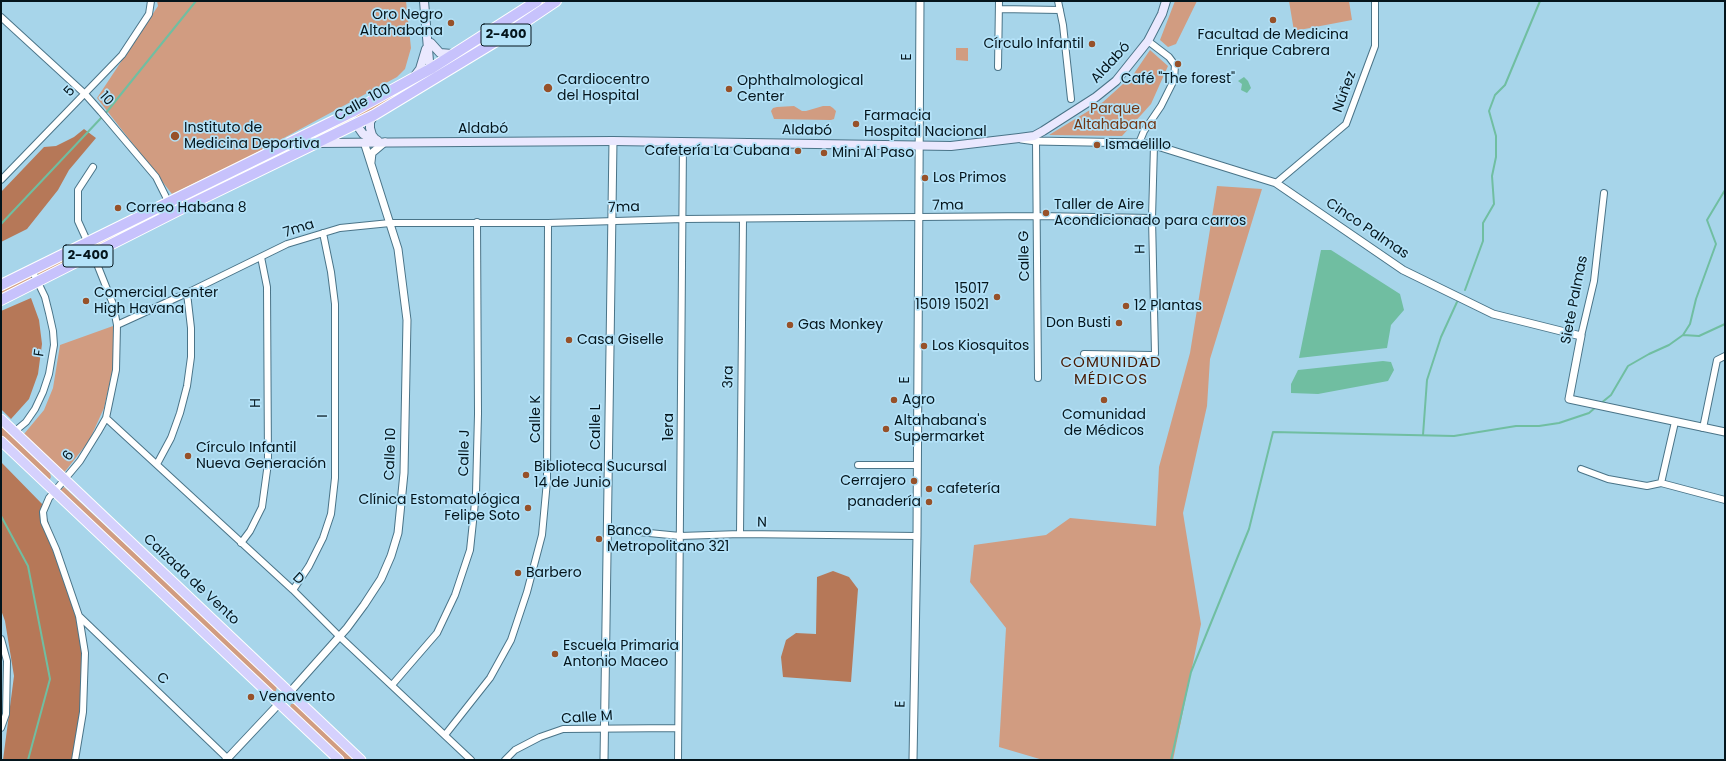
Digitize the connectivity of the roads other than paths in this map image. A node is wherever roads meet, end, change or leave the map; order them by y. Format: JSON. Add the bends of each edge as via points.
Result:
{"nodes":[{"id":1,"x":151,"y":1,"type":"edge"},
{"id":2,"x":424,"y":1,"type":"edge"},
{"id":3,"x":537,"y":1,"type":"edge"},
{"id":4,"x":556,"y":1,"type":"edge"},
{"id":5,"x":920,"y":1,"type":"edge"},
{"id":6,"x":999,"y":1,"type":"edge"},
{"id":7,"x":1058,"y":1,"type":"edge"},
{"id":8,"x":1166,"y":1,"type":"edge"},
{"id":9,"x":1375,"y":1,"type":"edge"},
{"id":10,"x":999,"y":9,"type":"junction"},
{"id":11,"x":1060,"y":10,"type":"junction"},
{"id":12,"x":1,"y":17,"type":"edge"},
{"id":13,"x":1148,"y":41,"type":"junction"},
{"id":14,"x":429,"y":43,"type":"junction"},
{"id":15,"x":452,"y":54,"type":"junction"},
{"id":16,"x":998,"y":67,"type":"dead end"},
{"id":17,"x":432,"y":68,"type":"junction"},
{"id":18,"x":414,"y":78,"type":"junction"},
{"id":19,"x":435,"y":78,"type":"junction"},
{"id":20,"x":85,"y":94,"type":"junction"},
{"id":21,"x":1071,"y":99,"type":"dead end"},
{"id":22,"x":352,"y":112,"type":"junction"},
{"id":23,"x":374,"y":115,"type":"junction"},
{"id":24,"x":356,"y":124,"type":"junction"},
{"id":25,"x":1035,"y":139,"type":"junction"},
{"id":26,"x":376,"y":140,"type":"junction"},
{"id":27,"x":613,"y":141,"type":"junction"},
{"id":28,"x":364,"y":142,"type":"junction"},
{"id":29,"x":385,"y":142,"type":"junction"},
{"id":30,"x":683,"y":142,"type":"junction"},
{"id":31,"x":316,"y":143,"type":"junction"},
{"id":32,"x":1139,"y":143,"type":"junction"},
{"id":33,"x":1154,"y":145,"type":"junction"},
{"id":34,"x":919,"y":146,"type":"junction"},
{"id":35,"x":371,"y":162,"type":"junction"},
{"id":36,"x":93,"y":167,"type":"dead end"},
{"id":37,"x":1,"y":180,"type":"edge"},
{"id":38,"x":1276,"y":183,"type":"junction"},
{"id":39,"x":1604,"y":193,"type":"dead end"},
{"id":40,"x":169,"y":202,"type":"junction"},
{"id":41,"x":174,"y":212,"type":"junction"},
{"id":42,"x":1036,"y":216,"type":"junction"},
{"id":43,"x":919,"y":218,"type":"junction"},
{"id":44,"x":1152,"y":218,"type":"junction"},
{"id":45,"x":682,"y":219,"type":"junction"},
{"id":46,"x":744,"y":219,"type":"junction"},
{"id":47,"x":612,"y":221,"type":"junction"},
{"id":48,"x":477,"y":222,"type":"junction"},
{"id":49,"x":548,"y":222,"type":"junction"},
{"id":50,"x":390,"y":223,"type":"junction"},
{"id":51,"x":323,"y":233,"type":"junction"},
{"id":52,"x":88,"y":243,"type":"junction"},
{"id":53,"x":93,"y":254,"type":"junction"},
{"id":54,"x":261,"y":257,"type":"junction"},
{"id":55,"x":32,"y":270,"type":"junction"},
{"id":56,"x":38,"y":282,"type":"junction"},
{"id":57,"x":1,"y":285,"type":"edge"},
{"id":58,"x":188,"y":293,"type":"junction"},
{"id":59,"x":1,"y":300,"type":"edge"},
{"id":60,"x":117,"y":325,"type":"junction"},
{"id":61,"x":1582,"y":336,"type":"junction"},
{"id":62,"x":1084,"y":354,"type":"dead end"},
{"id":63,"x":1725,"y":356,"type":"edge"},
{"id":64,"x":1038,"y":378,"type":"dead end"},
{"id":65,"x":106,"y":418,"type":"junction"},
{"id":66,"x":1,"y":419,"type":"edge"},
{"id":67,"x":1675,"y":422,"type":"junction"},
{"id":68,"x":1703,"y":428,"type":"junction"},
{"id":69,"x":14,"y":432,"type":"junction"},
{"id":70,"x":1725,"y":432,"type":"edge"},
{"id":71,"x":1,"y":441,"type":"edge"},
{"id":72,"x":157,"y":464,"type":"junction"},
{"id":73,"x":858,"y":465,"type":"dead end"},
{"id":74,"x":917,"y":465,"type":"junction"},
{"id":75,"x":1581,"y":469,"type":"dead end"},
{"id":76,"x":64,"y":480,"type":"junction"},
{"id":77,"x":1661,"y":483,"type":"junction"},
{"id":78,"x":55,"y":491,"type":"junction"},
{"id":79,"x":1725,"y":500,"type":"edge"},
{"id":80,"x":608,"y":529,"type":"junction"},
{"id":81,"x":740,"y":534,"type":"junction"},
{"id":82,"x":680,"y":536,"type":"junction"},
{"id":83,"x":917,"y":536,"type":"junction"},
{"id":84,"x":241,"y":543,"type":"junction"},
{"id":85,"x":293,"y":590,"type":"junction"},
{"id":86,"x":79,"y":616,"type":"junction"},
{"id":87,"x":339,"y":636,"type":"junction"},
{"id":88,"x":1,"y":639,"type":"edge"},
{"id":89,"x":392,"y":685,"type":"junction"},
{"id":90,"x":290,"y":692,"type":"junction"},
{"id":91,"x":279,"y":704,"type":"junction"},
{"id":92,"x":1,"y":728,"type":"edge"},
{"id":93,"x":604,"y":728,"type":"junction"},
{"id":94,"x":678,"y":728,"type":"junction"},
{"id":95,"x":445,"y":735,"type":"junction"},
{"id":96,"x":228,"y":759,"type":"edge"},
{"id":97,"x":75,"y":760,"type":"edge"},
{"id":98,"x":339,"y":760,"type":"edge"},
{"id":99,"x":361,"y":760,"type":"edge"},
{"id":100,"x":471,"y":760,"type":"edge"},
{"id":101,"x":505,"y":760,"type":"edge"},
{"id":102,"x":604,"y":760,"type":"edge"},
{"id":103,"x":678,"y":760,"type":"edge"},
{"id":104,"x":913,"y":760,"type":"edge"}],
"edges":[{"from":1,"to":20,"type":"street","name":"5","via":[[149,14],[122,55]]},
{"from":2,"to":14,"type":"main road"},
{"from":3,"to":15,"type":"highway","number":"2-400"},
{"from":4,"to":19,"type":"highway","number":"2-400"},
{"from":5,"to":34,"type":"street","name":"E"},
{"from":6,"to":10,"type":"street"},
{"from":7,"to":11,"type":"street"},
{"from":8,"to":13,"type":"main road","name":"Aldabó"},
{"from":9,"to":38,"type":"street","name":"Núñez","via":[[1375,46],[1346,124]]},
{"from":10,"to":11,"type":"street"},
{"from":10,"to":16,"type":"street"},
{"from":11,"to":21,"type":"street"},
{"from":12,"to":20,"type":"street","name":"10"},
{"from":13,"to":25,"type":"main road","name":"Aldabó","via":[[1116,81]]},
{"from":13,"to":32,"type":"street","via":[[1175,65],[1174,80]]},
{"from":14,"to":15,"type":"main road","via":[[440,53]]},
{"from":14,"to":17,"type":"main road","via":[[429,61]]},
{"from":14,"to":18,"type":"main road"},
{"from":15,"to":17,"type":"highway","number":"2-400"},
{"from":17,"to":18,"type":"highway","name":"Calle 100","number":"2-400"},
{"from":17,"to":19,"type":"highway"},
{"from":18,"to":22,"type":"highway","name":"Calle 100","number":"2-400"},
{"from":19,"to":23,"type":"highway","name":"Calle 100","number":"2-400"},
{"from":20,"to":37,"type":"street","name":"5"},
{"from":20,"to":40,"type":"street","name":"10","via":[[156,177]]},
{"from":22,"to":24,"type":"highway"},
{"from":22,"to":40,"type":"highway","name":"Calle 100","number":"2-400"},
{"from":23,"to":24,"type":"highway","name":"Calle 100","number":"2-400"},
{"from":23,"to":26,"type":"main road","via":[[370,128]]},
{"from":24,"to":26,"type":"main road","name":"Aldabó","via":[[364,134]]},
{"from":24,"to":28,"type":"main road"},
{"from":24,"to":31,"type":"highway","name":"Calle 100","number":"2-400"},
{"from":25,"to":32,"type":"street","name":"Cinco Palmas"},
{"from":25,"to":34,"type":"main road","name":"Aldabó"},
{"from":25,"to":42,"type":"street","name":"Calle G"},
{"from":26,"to":29,"type":"main road","name":"Aldabó"},
{"from":27,"to":29,"type":"main road","name":"Aldabó"},
{"from":27,"to":30,"type":"main road","name":"Aldabó"},
{"from":27,"to":47,"type":"street","name":"Calle L"},
{"from":28,"to":29,"type":"main road","name":"Aldabó"},
{"from":28,"to":31,"type":"main road","name":"Aldabó"},
{"from":28,"to":35,"type":"street","name":"Calle 10"},
{"from":29,"to":35,"type":"street","via":[[372,153]]},
{"from":30,"to":34,"type":"main road","name":"Aldabó"},
{"from":30,"to":45,"type":"street","name":"1era"},
{"from":31,"to":41,"type":"highway","name":"Calle 100","number":"2-400"},
{"from":32,"to":33,"type":"street","name":"Cinco Palmas"},
{"from":33,"to":38,"type":"street","name":"Cinco Palmas"},
{"from":33,"to":44,"type":"street","name":"H"},
{"from":34,"to":43,"type":"street","name":"E"},
{"from":35,"to":50,"type":"street","name":"Calle 10"},
{"from":36,"to":52,"type":"street","name":"6","via":[[78,190],[78,221]]},
{"from":38,"to":61,"type":"street","name":"Cinco Palmas","via":[[1403,270],[1493,314]]},
{"from":39,"to":61,"type":"street","name":"Siete Palmas","via":[[1594,281]]},
{"from":40,"to":41,"type":"street","name":"10"},
{"from":40,"to":52,"type":"highway","name":"Calle 100","number":"2-400"},
{"from":41,"to":53,"type":"highway","name":"Calle 100","number":"2-400"},
{"from":42,"to":43,"type":"street","name":"7ma"},
{"from":42,"to":44,"type":"street","name":"7ma"},
{"from":42,"to":64,"type":"street","name":"Calle G"},
{"from":43,"to":46,"type":"street","name":"7ma"},
{"from":43,"to":74,"type":"street","name":"E"},
{"from":44,"to":62,"type":"street","name":"H","via":[[1155,354]]},
{"from":45,"to":46,"type":"street","name":"7ma"},
{"from":45,"to":47,"type":"street","name":"7ma"},
{"from":45,"to":82,"type":"street","name":"1era"},
{"from":46,"to":81,"type":"street","name":"3ra"},
{"from":47,"to":49,"type":"street","name":"7ma"},
{"from":47,"to":80,"type":"street","name":"Calle L"},
{"from":48,"to":49,"type":"street","name":"7ma"},
{"from":48,"to":50,"type":"street","name":"7ma"},
{"from":48,"to":89,"type":"street","name":"Calle J","via":[[478,414],[476,493],[470,550],[454,595],[436,633]]},
{"from":49,"to":95,"type":"street","name":"Calle K","via":[[547,481],[542,535],[528,592],[512,640],[490,678]]},
{"from":50,"to":51,"type":"street","name":"7ma","via":[[340,228]]},
{"from":50,"to":87,"type":"street","name":"Calle 10","via":[[398,249],[406,320],[402,504],[398,533],[381,578],[364,605]]},
{"from":51,"to":54,"type":"street","name":"7ma","via":[[288,244]]},
{"from":51,"to":85,"type":"street","name":"I","via":[[335,304],[334,478],[331,514],[324,538]]},
{"from":52,"to":53,"type":"street","name":"6"},
{"from":52,"to":55,"type":"highway","name":"Calle 100","number":"2-400"},
{"from":53,"to":56,"type":"highway","name":"Calle 100","number":"2-400"},
{"from":53,"to":60,"type":"street","name":"6","via":[[113,304]]},
{"from":54,"to":58,"type":"street","name":"7ma"},
{"from":54,"to":84,"type":"street","name":"H","via":[[267,294],[268,463],[262,507]]},
{"from":55,"to":56,"type":"street","name":"F"},
{"from":55,"to":57,"type":"highway","name":"Calle 100","number":"2-400"},
{"from":56,"to":59,"type":"highway","name":"Calle 100","number":"2-400"},
{"from":56,"to":69,"type":"street","name":"F","via":[[45,297],[54,345],[43,392],[26,422]]},
{"from":58,"to":60,"type":"street","name":"7ma"},
{"from":58,"to":72,"type":"street","via":[[191,357],[186,393],[171,438]]},
{"from":60,"to":65,"type":"street","name":"6","via":[[116,370]]},
{"from":61,"to":67,"type":"street","name":"Siete Palmas","via":[[1569,399]]},
{"from":63,"to":68,"type":"street","via":[[1717,360]]},
{"from":65,"to":72,"type":"street","name":"D"},
{"from":65,"to":76,"type":"street","name":"6","via":[[88,450]]},
{"from":66,"to":69,"type":"main road","name":"Calzada de Vento"},
{"from":67,"to":68,"type":"street"},
{"from":67,"to":77,"type":"street"},
{"from":68,"to":70,"type":"street"},
{"from":69,"to":76,"type":"main road","name":"Calzada de Vento"},
{"from":71,"to":78,"type":"main road","name":"Calzada de Vento"},
{"from":72,"to":84,"type":"street","name":"D"},
{"from":73,"to":74,"type":"street"},
{"from":74,"to":83,"type":"street","name":"E"},
{"from":75,"to":77,"type":"street","via":[[1608,479],[1647,486]]},
{"from":76,"to":78,"type":"street","name":"6"},
{"from":76,"to":90,"type":"main road","name":"Calzada de Vento"},
{"from":77,"to":79,"type":"street"},
{"from":78,"to":86,"type":"street","name":"6","via":[[42,512]]},
{"from":78,"to":91,"type":"main road","name":"Calzada de Vento"},
{"from":80,"to":82,"type":"street","name":"N"},
{"from":80,"to":93,"type":"street","name":"Calle L"},
{"from":81,"to":82,"type":"street","name":"N"},
{"from":81,"to":83,"type":"street","name":"N"},
{"from":82,"to":94,"type":"street","name":"1era"},
{"from":83,"to":104,"type":"street","name":"E"},
{"from":84,"to":85,"type":"street","name":"D"},
{"from":85,"to":87,"type":"street","name":"D"},
{"from":86,"to":96,"type":"street","name":"C"},
{"from":86,"to":97,"type":"street","name":"6","via":[[86,653],[83,712]]},
{"from":87,"to":89,"type":"street","name":"D"},
{"from":87,"to":90,"type":"street","name":"Calle 10"},
{"from":88,"to":92,"type":"street","via":[[7,661],[6,714]]},
{"from":89,"to":95,"type":"street","name":"D"},
{"from":90,"to":91,"type":"street","name":"Calle 10"},
{"from":90,"to":99,"type":"main road","name":"Calzada de Vento"},
{"from":91,"to":96,"type":"street","name":"Calle 10"},
{"from":91,"to":98,"type":"main road","name":"Calzada de Vento"},
{"from":93,"to":94,"type":"street","name":"Calle M"},
{"from":93,"to":101,"type":"street","name":"Calle M","via":[[563,729],[515,750]]},
{"from":93,"to":102,"type":"street","name":"Calle L"},
{"from":94,"to":103,"type":"street","name":"1era"},
{"from":95,"to":100,"type":"street","name":"D"}]}
